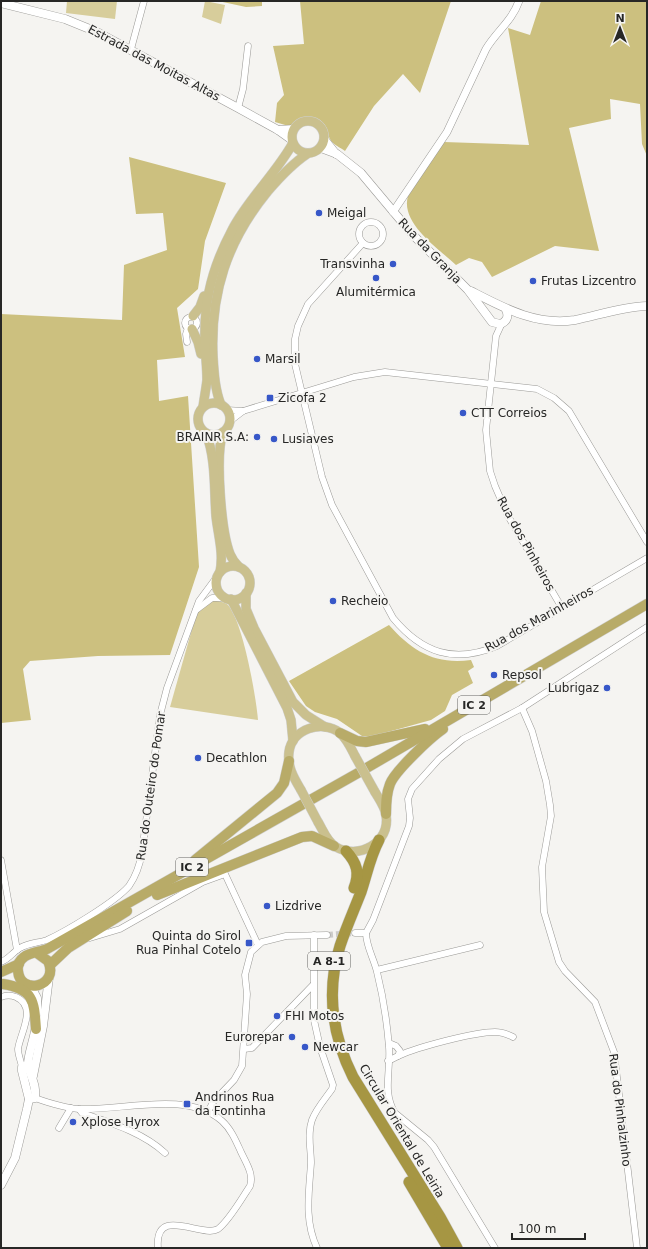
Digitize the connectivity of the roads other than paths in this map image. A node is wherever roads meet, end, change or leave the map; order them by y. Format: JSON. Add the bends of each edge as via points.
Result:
{"nodes":[{"id":1,"x":144,"y":1,"type":"edge"},
{"id":2,"x":519,"y":1,"type":"edge"},
{"id":3,"x":1,"y":3,"type":"edge"},
{"id":4,"x":248,"y":46,"type":"dead end"},
{"id":5,"x":131,"y":49,"type":"junction"},
{"id":6,"x":238,"y":108,"type":"junction"},
{"id":7,"x":294,"y":129,"type":"junction"},
{"id":8,"x":278,"y":130,"type":"junction"},
{"id":9,"x":324,"y":139,"type":"junction"},
{"id":10,"x":292,"y":142,"type":"junction"},
{"id":11,"x":321,"y":148,"type":"junction"},
{"id":12,"x":307,"y":154,"type":"junction"},
{"id":13,"x":337,"y":154,"type":"junction"},
{"id":14,"x":393,"y":212,"type":"junction"},
{"id":15,"x":363,"y":243,"type":"junction"},
{"id":16,"x":213,"y":275,"type":"junction"},
{"id":17,"x":468,"y":290,"type":"junction"},
{"id":18,"x":498,"y":306,"type":"junction"},
{"id":19,"x":647,"y":306,"type":"edge"},
{"id":20,"x":506,"y":310,"type":"junction"},
{"id":21,"x":192,"y":316,"type":"junction"},
{"id":22,"x":525,"y":317,"type":"junction"},
{"id":23,"x":491,"y":319,"type":"junction"},
{"id":24,"x":504,"y":322,"type":"junction"},
{"id":25,"x":190,"y":329,"type":"junction"},
{"id":26,"x":496,"y":336,"type":"junction"},
{"id":27,"x":186,"y":342,"type":"dead end"},
{"id":28,"x":206,"y":374,"type":"junction"},
{"id":29,"x":490,"y":384,"type":"junction"},
{"id":30,"x":302,"y":394,"type":"junction"},
{"id":31,"x":224,"y":407,"type":"junction"},
{"id":32,"x":203,"y":408,"type":"junction"},
{"id":33,"x":242,"y":411,"type":"junction"},
{"id":34,"x":230,"y":421,"type":"junction"},
{"id":35,"x":223,"y":432,"type":"junction"},
{"id":36,"x":206,"y":433,"type":"junction"},
{"id":37,"x":647,"y":542,"type":"edge"},
{"id":38,"x":647,"y":558,"type":"edge"},
{"id":39,"x":238,"y":567,"type":"junction"},
{"id":40,"x":218,"y":575,"type":"junction"},
{"id":41,"x":246,"y":593,"type":"junction"},
{"id":42,"x":228,"y":599,"type":"junction"},
{"id":43,"x":647,"y":604,"type":"edge"},
{"id":44,"x":562,"y":608,"type":"junction"},
{"id":45,"x":647,"y":609,"type":"edge"},
{"id":46,"x":195,"y":611,"type":"junction"},
{"id":47,"x":647,"y":627,"type":"edge"},
{"id":48,"x":522,"y":708,"type":"junction"},
{"id":49,"x":453,"y":721,"type":"junction"},
{"id":50,"x":439,"y":725,"type":"junction"},
{"id":51,"x":326,"y":727,"type":"junction"},
{"id":52,"x":340,"y":733,"type":"junction"},
{"id":53,"x":293,"y":741,"type":"junction"},
{"id":54,"x":289,"y":761,"type":"junction"},
{"id":55,"x":386,"y":814,"type":"junction"},
{"id":56,"x":379,"y":840,"type":"junction"},
{"id":57,"x":334,"y":846,"type":"junction"},
{"id":58,"x":346,"y":851,"type":"junction"},
{"id":59,"x":1,"y":860,"type":"edge"},
{"id":60,"x":157,"y":894,"type":"junction"},
{"id":61,"x":129,"y":902,"type":"junction"},
{"id":62,"x":355,"y":933,"type":"tunnel mouth"},
{"id":63,"x":366,"y":933,"type":"junction"},
{"id":64,"x":327,"y":934,"type":"tunnel mouth"},
{"id":65,"x":314,"y":935,"type":"junction"},
{"id":66,"x":81,"y":939,"type":"junction"},
{"id":67,"x":258,"y":945,"type":"junction"},
{"id":68,"x":480,"y":945,"type":"dead end"},
{"id":69,"x":17,"y":950,"type":"junction"},
{"id":70,"x":37,"y":953,"type":"junction"},
{"id":71,"x":1,"y":962,"type":"edge"},
{"id":72,"x":18,"y":964,"type":"junction"},
{"id":73,"x":50,"y":964,"type":"junction"},
{"id":74,"x":376,"y":970,"type":"junction"},
{"id":75,"x":1,"y":972,"type":"edge"},
{"id":76,"x":49,"y":977,"type":"junction"},
{"id":77,"x":26,"y":983,"type":"junction"},
{"id":78,"x":2,"y":985,"type":"edge"},
{"id":79,"x":312,"y":985,"type":"junction"},
{"id":80,"x":1,"y":997,"type":"edge"},
{"id":81,"x":36,"y":1029,"type":"junction"},
{"id":82,"x":513,"y":1037,"type":"dead end"},
{"id":83,"x":389,"y":1043,"type":"junction"},
{"id":84,"x":397,"y":1047,"type":"junction"},
{"id":85,"x":244,"y":1049,"type":"junction"},
{"id":86,"x":412,"y":1050,"type":"junction"},
{"id":87,"x":398,"y":1056,"type":"junction"},
{"id":88,"x":388,"y":1061,"type":"junction"},
{"id":89,"x":25,"y":1066,"type":"junction"},
{"id":90,"x":33,"y":1076,"type":"junction"},
{"id":91,"x":32,"y":1099,"type":"junction"},
{"id":92,"x":71,"y":1108,"type":"junction"},
{"id":93,"x":79,"y":1109,"type":"junction"},
{"id":94,"x":208,"y":1112,"type":"junction"},
{"id":95,"x":59,"y":1128,"type":"dead end"},
{"id":96,"x":165,"y":1153,"type":"dead end"},
{"id":97,"x":1,"y":1185,"type":"edge"},
{"id":98,"x":158,"y":1248,"type":"edge"},
{"id":99,"x":317,"y":1248,"type":"edge"},
{"id":100,"x":448,"y":1248,"type":"edge"},
{"id":101,"x":457,"y":1248,"type":"edge"},
{"id":102,"x":495,"y":1248,"type":"edge"},
{"id":103,"x":637,"y":1248,"type":"edge"}],
"edges":[{"from":1,"to":5,"type":"street"},
{"from":2,"to":14,"type":"street","via":[[512,16],[486,49],[447,132]]},
{"from":3,"to":5,"type":"main road","name":"Estrada das Moitas Altas","via":[[65,19]]},
{"from":4,"to":6,"type":"street"},
{"from":5,"to":6,"type":"main road","name":"Estrada das Moitas Altas"},
{"from":6,"to":8,"type":"main road","name":"Estrada das Moitas Altas"},
{"from":7,"to":8,"type":"main road"},
{"from":7,"to":9,"type":"main road","via":[[303,122],[315,122],[323,131]]},
{"from":7,"to":10,"type":"main road"},
{"from":8,"to":10,"type":"main road","name":"Estrada das Moitas Altas"},
{"from":9,"to":11,"type":"main road"},
{"from":9,"to":13,"type":"main road"},
{"from":10,"to":12,"type":"main road","via":[[298,151]]},
{"from":10,"to":16,"type":"main road","via":[[283,160],[239,218],[227,239]]},
{"from":11,"to":12,"type":"main road"},
{"from":11,"to":13,"type":"main road"},
{"from":12,"to":31,"type":"main road","via":[[292,165],[257,205],[237,237],[225,264],[214,305],[212,330],[214,377]]},
{"from":13,"to":14,"type":"main road","via":[[361,173]]},
{"from":14,"to":17,"type":"main road","name":"Rua da Granja"},
{"from":15,"to":15,"type":"street","via":[[371,247],[379,244],[384,237],[380,225],[369,222],[362,225],[359,232]]},
{"from":15,"to":30,"type":"street","name":"Rua dos Marinheiros","via":[[316,293],[302,316],[295,339],[295,364]]},
{"from":16,"to":21,"type":"main road","via":[[200,307]]},
{"from":16,"to":28,"type":"main road","via":[[205,320]]},
{"from":17,"to":18,"type":"main road","name":"Rua da Granja"},
{"from":17,"to":23,"type":"main road","name":"Rua da Granja"},
{"from":18,"to":20,"type":"main road"},
{"from":18,"to":23,"type":"main road","via":[[491,310]]},
{"from":19,"to":22,"type":"main road","via":[[573,320]]},
{"from":20,"to":22,"type":"main road"},
{"from":20,"to":24,"type":"main road","via":[[508,314]]},
{"from":21,"to":25,"type":"street","via":[[197,323]]},
{"from":21,"to":25,"type":"street","via":[[184,322]]},
{"from":22,"to":24,"type":"main road"},
{"from":23,"to":24,"type":"main road","via":[[497,324]]},
{"from":23,"to":26,"type":"street","name":"Rua dos Pinheiros"},
{"from":24,"to":26,"type":"street","name":"Rua dos Pinheiros"},
{"from":25,"to":27,"type":"street","via":[[186,334]]},
{"from":25,"to":28,"type":"main road","via":[[198,342]]},
{"from":26,"to":29,"type":"street","name":"Rua dos Pinheiros"},
{"from":28,"to":32,"type":"main road"},
{"from":29,"to":30,"type":"street","via":[[385,372],[354,377]]},
{"from":29,"to":37,"type":"street","via":[[537,389],[554,398],[569,411]]},
{"from":29,"to":44,"type":"street","name":"Rua dos Pinheiros","via":[[487,442],[490,471],[508,516]]},
{"from":30,"to":33,"type":"street"},
{"from":30,"to":44,"type":"street","name":"Rua dos Marinheiros","via":[[322,477],[332,505],[393,618],[407,634],[439,652],[449,655],[470,654],[497,646]]},
{"from":31,"to":32,"type":"main road","via":[[213,403]]},
{"from":31,"to":33,"type":"street"},
{"from":31,"to":34,"type":"main road"},
{"from":32,"to":36,"type":"main road","via":[[198,416],[198,422],[199,427]]},
{"from":33,"to":34,"type":"street"},
{"from":34,"to":35,"type":"main road"},
{"from":35,"to":36,"type":"main road","via":[[216,435]]},
{"from":35,"to":39,"type":"main road","via":[[219,450],[224,524],[230,554]]},
{"from":36,"to":40,"type":"main road","via":[[211,450],[216,517],[222,552]]},
{"from":38,"to":44,"type":"street","name":"Rua dos Marinheiros"},
{"from":39,"to":40,"type":"main road","via":[[229,567]]},
{"from":39,"to":41,"type":"main road","via":[[249,578]]},
{"from":40,"to":42,"type":"main road","via":[[217,589]]},
{"from":40,"to":46,"type":"street","name":"Rua do Outeiro do Pomar","via":[[199,601]]},
{"from":41,"to":42,"type":"main road","via":[[238,599]]},
{"from":41,"to":51,"type":"main road","via":[[244,603],[251,623],[290,695],[302,712]]},
{"from":42,"to":46,"type":"street","via":[[212,598]]},
{"from":42,"to":53,"type":"main road","via":[[238,611],[287,708]]},
{"from":43,"to":50,"type":"highway","number":"IC 2"},
{"from":45,"to":49,"type":"highway","number":"IC 2"},
{"from":46,"to":69,"type":"street","name":"Rua do Outeiro do Pomar","via":[[160,715],[142,852],[136,874],[130,885],[105,906],[54,937]]},
{"from":47,"to":48,"type":"street"},
{"from":48,"to":63,"type":"street","via":[[464,739],[439,759],[412,789],[408,799],[409,826]]},
{"from":48,"to":103,"type":"street","name":"Rua do Pinhalzinho","via":[[532,731],[550,805],[551,816],[542,867],[544,912],[559,962],[595,1002],[614,1052]]},
{"from":49,"to":55,"type":"highway","via":[[432,737],[393,778],[387,794]]},
{"from":49,"to":60,"type":"highway","number":"IC 2"},
{"from":50,"to":52,"type":"highway","via":[[366,742],[356,741]]},
{"from":50,"to":61,"type":"highway","number":"IC 2"},
{"from":51,"to":52,"type":"main road"},
{"from":51,"to":53,"type":"main road","via":[[306,730],[298,734]]},
{"from":52,"to":55,"type":"main road","bridge":true},
{"from":53,"to":54,"type":"main road"},
{"from":54,"to":57,"type":"main road","bridge":true,"via":[[291,772],[300,790]]},
{"from":54,"to":61,"type":"highway","via":[[284,783],[274,797],[194,861]]},
{"from":55,"to":56,"type":"main road","via":[[384,831]]},
{"from":56,"to":58,"type":"main road","via":[[365,850]]},
{"from":56,"to":101,"type":"highway","name":"Circular Oriental de Leiria","number":"A 8-1","via":[[371,856],[361,893],[336,960],[332,1002],[336,1031],[353,1077]]},
{"from":57,"to":58,"type":"main road"},
{"from":57,"to":60,"type":"highway","via":[[317,838],[302,837]]},
{"from":58,"to":100,"type":"highway","name":"Circular Oriental de Leiria","number":"A 8-1","via":[[355,862],[358,874],[327,969],[325,1006],[330,1038],[344,1076]]},
{"from":59,"to":69,"type":"street"},
{"from":60,"to":66,"type":"highway","number":"IC 2"},
{"from":61,"to":70,"type":"highway","number":"IC 2"},
{"from":62,"to":63,"type":"street"},
{"from":63,"to":74,"type":"street"},
{"from":64,"to":65,"type":"street"},
{"from":65,"to":67,"type":"street","via":[[286,936]]},
{"from":65,"to":79,"type":"street"},
{"from":66,"to":67,"type":"street","via":[[120,929],[195,887],[224,874]]},
{"from":66,"to":73,"type":"highway","number":"IC 2"},
{"from":67,"to":85,"type":"street","via":[[251,952],[246,967]]},
{"from":68,"to":74,"type":"street"},
{"from":69,"to":71,"type":"street","name":"Rua do Outeiro do Pomar"},
{"from":70,"to":72,"type":"highway","number":"IC 2","via":[[28,954]]},
{"from":70,"to":73,"type":"highway","via":[[45,957]]},
{"from":72,"to":75,"type":"highway","number":"IC 2"},
{"from":72,"to":77,"type":"highway","via":[[18,973]]},
{"from":73,"to":76,"type":"highway"},
{"from":74,"to":83,"type":"street"},
{"from":76,"to":77,"type":"highway","via":[[41,984]]},
{"from":76,"to":90,"type":"main road"},
{"from":77,"to":78,"type":"highway"},
{"from":77,"to":81,"type":"main road","via":[[38,1002]]},
{"from":78,"to":81,"type":"highway","via":[[20,988],[30,996],[33,1001]]},
{"from":79,"to":85,"type":"street","via":[[252,1048]]},
{"from":79,"to":99,"type":"street","via":[[315,1029],[333,1085],[314,1116],[310,1130],[311,1163],[307,1211],[311,1234]]},
{"from":80,"to":89,"type":"street","via":[[14,996],[20,999],[26,1009],[26,1019],[18,1048]]},
{"from":81,"to":89,"type":"main road"},
{"from":82,"to":86,"type":"street","via":[[497,1032],[483,1033]]},
{"from":83,"to":84,"type":"street"},
{"from":83,"to":88,"type":"street"},
{"from":84,"to":86,"type":"street"},
{"from":84,"to":87,"type":"street","via":[[400,1051]]},
{"from":85,"to":94,"type":"street","via":[[238,1075],[213,1102]]},
{"from":86,"to":87,"type":"street"},
{"from":87,"to":88,"type":"street"},
{"from":88,"to":102,"type":"street","via":[[387,1089],[392,1108],[434,1147]]},
{"from":89,"to":90,"type":"main road"},
{"from":89,"to":91,"type":"main road","via":[[24,1083]]},
{"from":90,"to":91,"type":"main road"},
{"from":91,"to":92,"type":"street"},
{"from":91,"to":97,"type":"main road","via":[[17,1153]]},
{"from":92,"to":93,"type":"street"},
{"from":92,"to":95,"type":"street"},
{"from":93,"to":94,"type":"street","via":[[155,1104]]},
{"from":93,"to":96,"type":"street","via":[[82,1113],[144,1138]]},
{"from":94,"to":98,"type":"street","via":[[223,1122],[236,1142],[250,1172],[250,1186],[218,1229],[208,1231],[184,1225],[168,1226],[160,1234]]}]}
